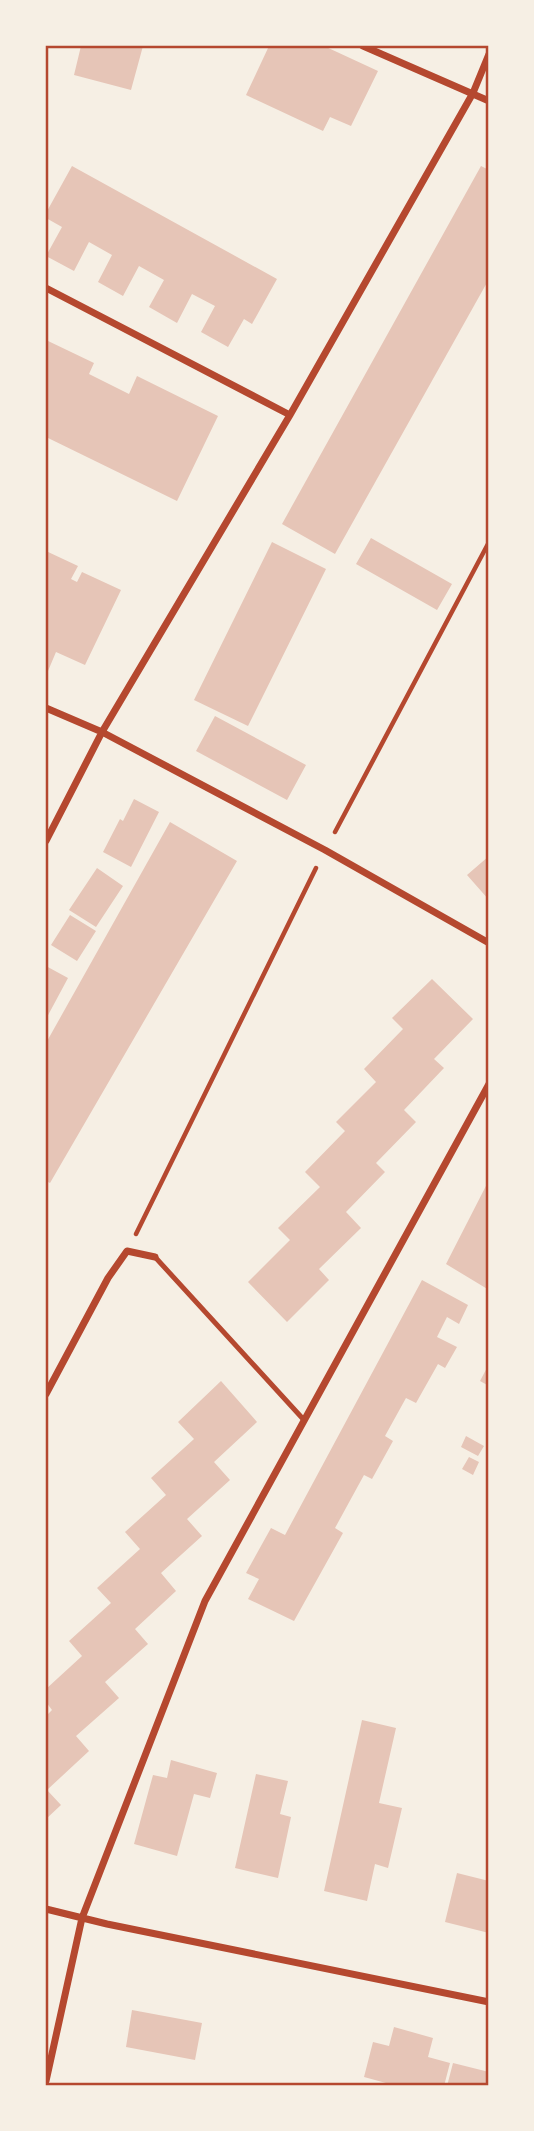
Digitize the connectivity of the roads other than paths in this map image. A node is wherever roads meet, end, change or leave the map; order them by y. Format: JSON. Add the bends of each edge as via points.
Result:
{"nodes":[{"id":1,"x":363,"y":46,"type":"edge"},
{"id":2,"x":488,"y":54,"type":"edge"},
{"id":3,"x":473,"y":93,"type":"junction"},
{"id":4,"x":488,"y":102,"type":"edge"},
{"id":5,"x":46,"y":288,"type":"edge"},
{"id":6,"x":290,"y":415,"type":"junction"},
{"id":7,"x":46,"y":708,"type":"edge"},
{"id":8,"x":102,"y":732,"type":"junction"},
{"id":9,"x":46,"y":841,"type":"edge"},
{"id":10,"x":488,"y":943,"type":"edge"},
{"id":11,"x":488,"y":1084,"type":"edge"},
{"id":12,"x":155,"y":1257,"type":"joint"},
{"id":13,"x":46,"y":1394,"type":"edge"},
{"id":14,"x":304,"y":1420,"type":"junction"},
{"id":15,"x":46,"y":1909,"type":"edge"},
{"id":16,"x":82,"y":1919,"type":"junction"},
{"id":17,"x":488,"y":2002,"type":"edge"},
{"id":18,"x":46,"y":2081,"type":"edge"}],
"edges":[{"from":1,"to":3,"type":"street"},
{"from":2,"to":3,"type":"street"},
{"from":3,"to":4,"type":"street"},
{"from":3,"to":6,"type":"street"},
{"from":5,"to":6,"type":"street"},
{"from":6,"to":8,"type":"street"},
{"from":7,"to":8,"type":"street"},
{"from":8,"to":9,"type":"street"},
{"from":8,"to":10,"type":"street"},
{"from":11,"to":14,"type":"street"},
{"from":12,"to":13,"type":"street","via":[[127,1251]]},
{"from":12,"to":14,"type":"lane"},
{"from":14,"to":16,"type":"street","via":[[205,1601]]},
{"from":15,"to":16,"type":"street"},
{"from":16,"to":17,"type":"street"},
{"from":16,"to":18,"type":"street"}]}
